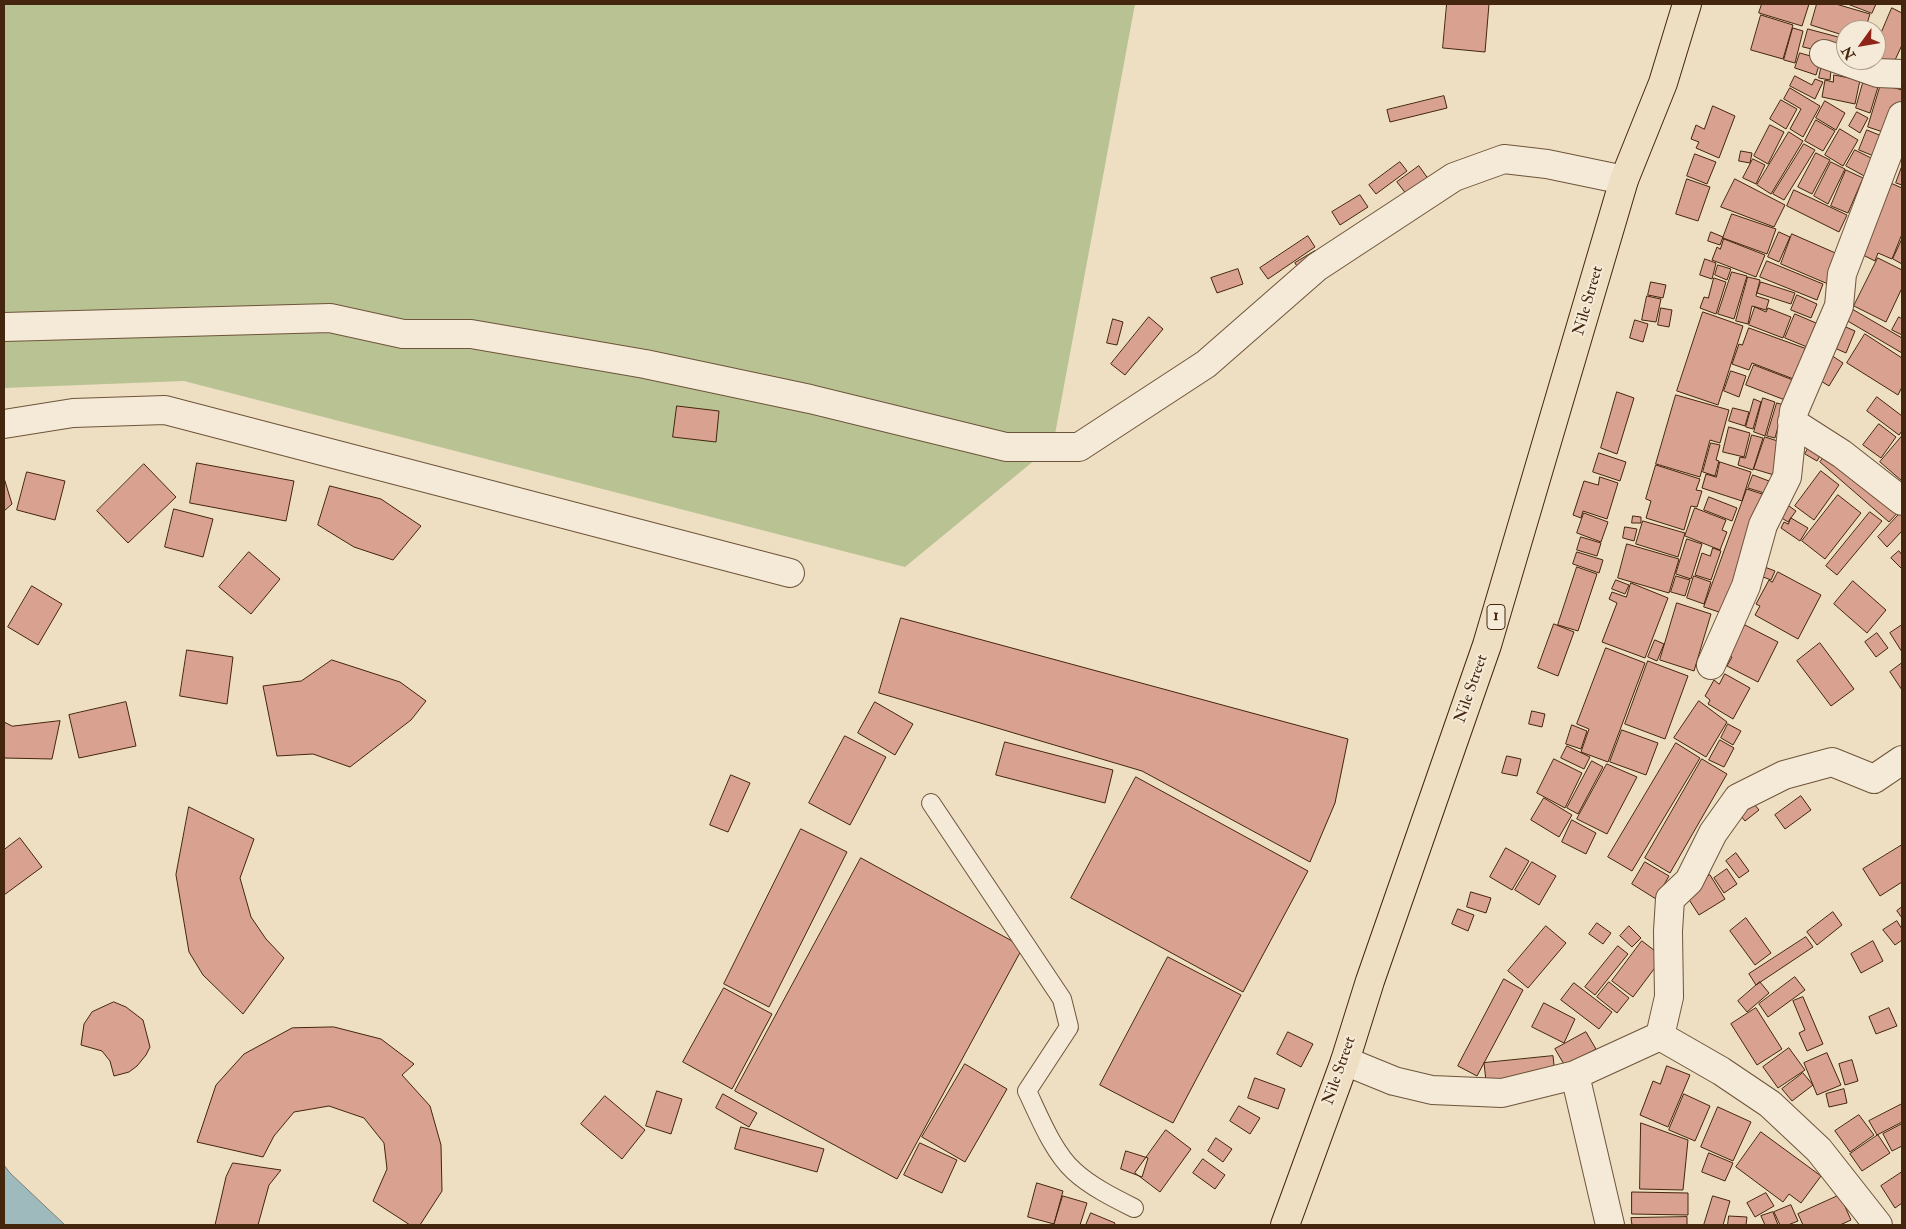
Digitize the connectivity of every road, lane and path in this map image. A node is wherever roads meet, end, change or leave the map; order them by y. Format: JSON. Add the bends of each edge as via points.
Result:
{"nodes":[{"id":1,"x":1687,"y":4,"type":"edge"},
{"id":2,"x":1824,"y":54,"type":"dead end"},
{"id":3,"x":1902,"y":74,"type":"edge"},
{"id":4,"x":1902,"y":116,"type":"edge"},
{"id":5,"x":1624,"y":180,"type":"junction"},
{"id":6,"x":4,"y":327,"type":"edge"},
{"id":7,"x":1792,"y":422,"type":"junction"},
{"id":8,"x":4,"y":424,"type":"edge"},
{"id":9,"x":1902,"y":501,"type":"edge"},
{"id":10,"x":790,"y":573,"type":"dead end"},
{"id":11,"x":1711,"y":665,"type":"dead end"},
{"id":12,"x":1902,"y":760,"type":"edge"},
{"id":13,"x":931,"y":803,"type":"dead end"},
{"id":14,"x":1660,"y":1036,"type":"junction"},
{"id":15,"x":1345,"y":1061,"type":"junction"},
{"id":16,"x":1575,"y":1075,"type":"junction"},
{"id":17,"x":1134,"y":1208,"type":"dead end"},
{"id":18,"x":1285,"y":1225,"type":"edge"},
{"id":19,"x":1610,"y":1225,"type":"edge"},
{"id":20,"x":1878,"y":1225,"type":"edge"}],
"edges":[{"from":1,"to":5,"type":"main road","name":"Nile Street","number":"1","via":[[1663,83]]},
{"from":2,"to":3,"type":"street","via":[[1878,73]]},
{"from":4,"to":7,"type":"street","via":[[1842,274],[1839,306]]},
{"from":5,"to":6,"type":"street","via":[[1504,158],[1454,177],[1317,267],[1206,364],[1079,448],[1006,447],[810,399],[646,364],[471,334],[403,334],[330,318]]},
{"from":5,"to":15,"type":"main road","name":"Nile Street","number":"1","via":[[1487,646]]},
{"from":7,"to":9,"type":"street","via":[[1842,454]]},
{"from":7,"to":11,"type":"street","via":[[1787,477],[1763,525],[1746,586]]},
{"from":8,"to":10,"type":"street","via":[[73,413],[165,410]]},
{"from":12,"to":14,"type":"street","via":[[1874,779],[1832,762],[1784,776],[1738,798],[1714,833],[1689,880],[1670,899],[1669,997]]},
{"from":13,"to":17,"type":"lane","via":[[1062,1000],[1068,1027],[1027,1091],[1050,1140],[1074,1171]]},
{"from":14,"to":16,"type":"street"},
{"from":14,"to":20,"type":"street","via":[[1721,1070],[1770,1104],[1819,1150]]},
{"from":15,"to":16,"type":"street","via":[[1394,1081],[1442,1090],[1502,1093]]},
{"from":15,"to":18,"type":"main road","name":"Nile Street","number":"1"},
{"from":16,"to":19,"type":"street"}]}
